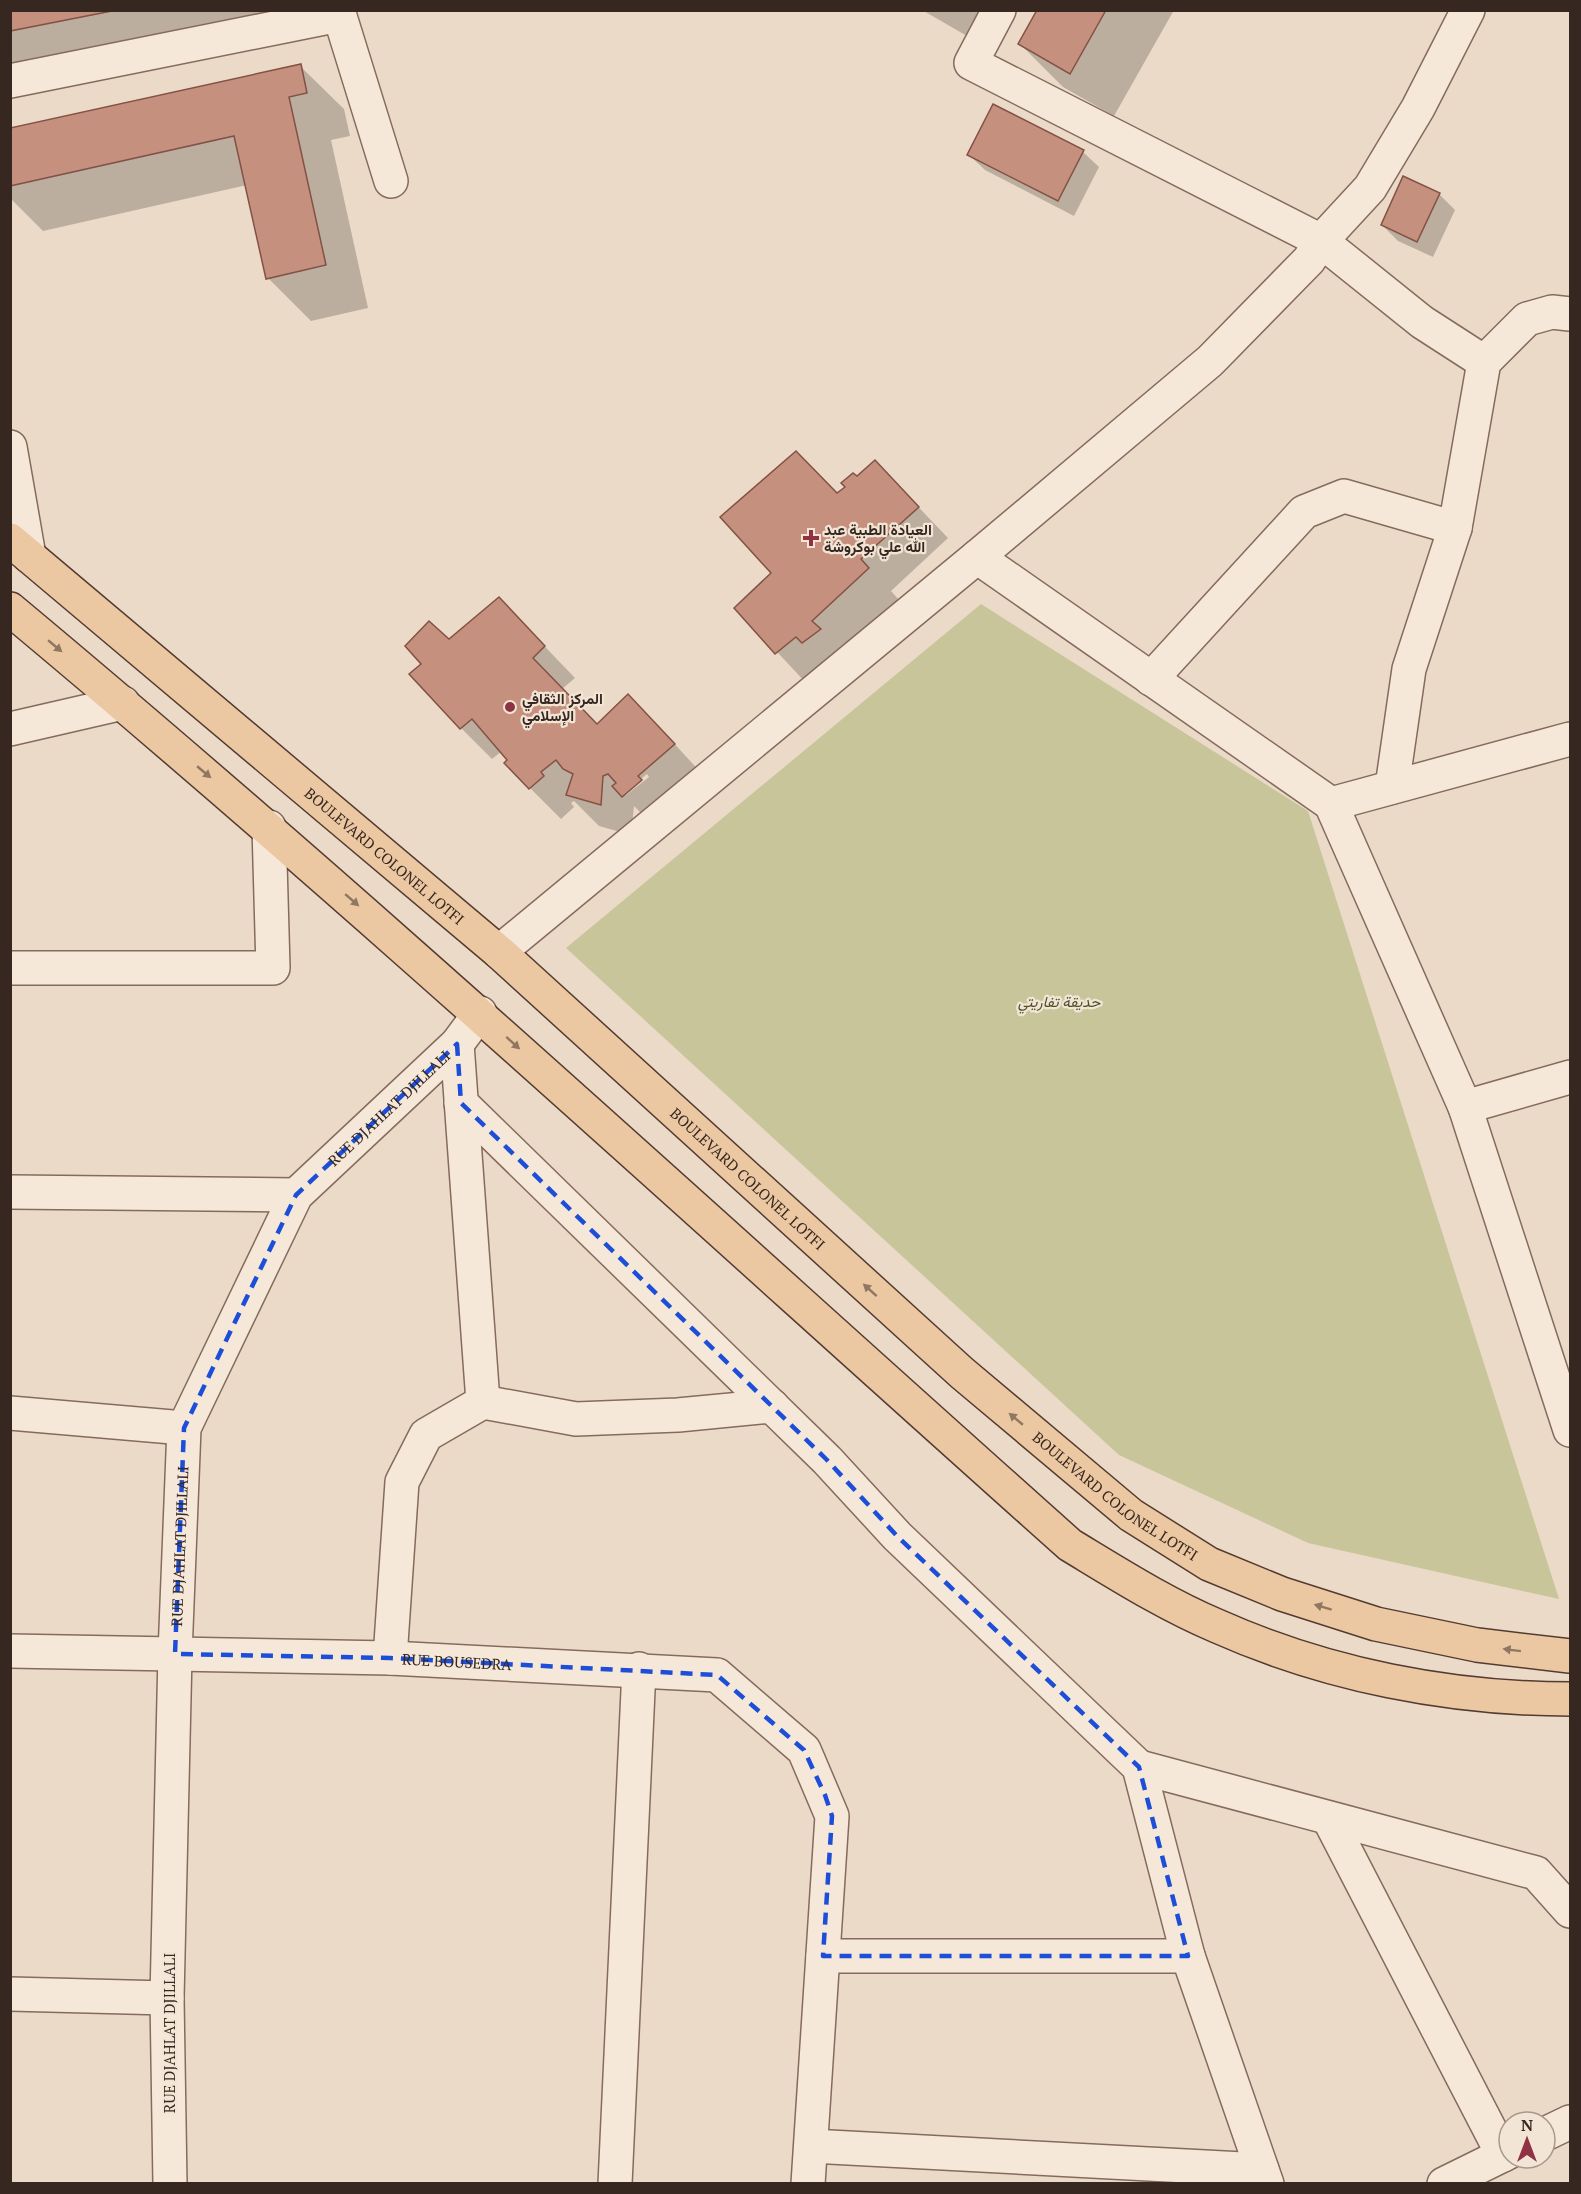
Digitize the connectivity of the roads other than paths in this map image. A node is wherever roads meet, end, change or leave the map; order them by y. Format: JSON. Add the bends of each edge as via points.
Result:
{"nodes":[{"id":1,"x":999,"y":10,"type":"edge"},
{"id":2,"x":1468,"y":10,"type":"edge"},
{"id":3,"x":339,"y":13,"type":"edge"},
{"id":4,"x":10,"y":81,"type":"edge"},
{"id":5,"x":391,"y":181,"type":"dead end"},
{"id":6,"x":1321,"y":241,"type":"junction"},
{"id":7,"x":1570,"y":314,"type":"edge"},
{"id":8,"x":1484,"y":362,"type":"junction"},
{"id":9,"x":10,"y":447,"type":"edge"},
{"id":10,"x":1455,"y":528,"type":"junction"},
{"id":11,"x":20,"y":548,"type":"edge"},
{"id":12,"x":977,"y":557,"type":"junction"},
{"id":13,"x":10,"y":609,"type":"edge"},
{"id":14,"x":1151,"y":679,"type":"junction"},
{"id":15,"x":123,"y":703,"type":"junction"},
{"id":16,"x":18,"y":719,"type":"edge"},
{"id":17,"x":1570,"y":739,"type":"edge"},
{"id":18,"x":1392,"y":787,"type":"junction"},
{"id":19,"x":1331,"y":804,"type":"junction"},
{"id":20,"x":269,"y":827,"type":"junction"},
{"id":21,"x":499,"y":952,"type":"junction"},
{"id":22,"x":10,"y":968,"type":"edge"},
{"id":23,"x":480,"y":1013,"type":"junction"},
{"id":24,"x":457,"y":1044,"type":"junction"},
{"id":25,"x":1570,"y":1077,"type":"edge"},
{"id":26,"x":461,"y":1103,"type":"junction"},
{"id":27,"x":1465,"y":1107,"type":"junction"},
{"id":28,"x":10,"y":1192,"type":"edge"},
{"id":29,"x":296,"y":1195,"type":"junction"},
{"id":30,"x":483,"y":1402,"type":"junction"},
{"id":31,"x":772,"y":1406,"type":"junction"},
{"id":32,"x":10,"y":1413,"type":"edge"},
{"id":33,"x":184,"y":1428,"type":"junction"},
{"id":34,"x":1570,"y":1430,"type":"edge"},
{"id":35,"x":10,"y":1651,"type":"edge"},
{"id":36,"x":174,"y":1654,"type":"junction"},
{"id":37,"x":1570,"y":1656,"type":"edge"},
{"id":38,"x":390,"y":1658,"type":"junction"},
{"id":39,"x":639,"y":1669,"type":"junction"},
{"id":40,"x":1570,"y":1698,"type":"edge"},
{"id":41,"x":1139,"y":1767,"type":"junction"},
{"id":42,"x":1329,"y":1819,"type":"junction"},
{"id":43,"x":1570,"y":1911,"type":"edge"},
{"id":44,"x":823,"y":1956,"type":"junction"},
{"id":45,"x":1188,"y":1956,"type":"junction"},
{"id":46,"x":10,"y":1994,"type":"edge"},
{"id":47,"x":167,"y":1998,"type":"junction"},
{"id":48,"x":811,"y":2146,"type":"junction"},
{"id":49,"x":1136,"y":2163,"type":"junction"},
{"id":50,"x":1495,"y":2164,"type":"edge"},
{"id":51,"x":1265,"y":2177,"type":"edge"},
{"id":52,"x":170,"y":2184,"type":"edge"},
{"id":53,"x":615,"y":2184,"type":"edge"},
{"id":54,"x":808,"y":2184,"type":"edge"},
{"id":55,"x":1108,"y":2184,"type":"edge"},
{"id":56,"x":1444,"y":2184,"type":"edge"}],
"edges":[{"from":1,"to":6,"type":"street","via":[[971,63]]},
{"from":2,"to":6,"type":"street","via":[[1418,108],[1370,188]]},
{"from":3,"to":4,"type":"street"},
{"from":3,"to":5,"type":"street"},
{"from":6,"to":8,"type":"street","via":[[1422,322]]},
{"from":6,"to":12,"type":"street","via":[[1309,260],[1210,360]]},
{"from":7,"to":8,"type":"street","via":[[1552,312],[1527,319]]},
{"from":8,"to":10,"type":"street"},
{"from":9,"to":11,"type":"street"},
{"from":10,"to":14,"type":"street","via":[[1344,496],[1304,512]]},
{"from":10,"to":18,"type":"street","via":[[1409,669]]},
{"from":11,"to":21,"type":"main road","name":"BOULEVARD COLONEL LOTFI"},
{"from":12,"to":14,"type":"street"},
{"from":12,"to":21,"type":"street"},
{"from":13,"to":15,"type":"main road","one_way":true},
{"from":14,"to":19,"type":"street"},
{"from":15,"to":16,"type":"street"},
{"from":15,"to":20,"type":"main road","one_way":true},
{"from":17,"to":18,"type":"street"},
{"from":18,"to":19,"type":"street"},
{"from":19,"to":27,"type":"street"},
{"from":20,"to":22,"type":"street","via":[[273,968]]},
{"from":20,"to":23,"type":"main road","one_way":true},
{"from":37,"to":21,"type":"main road","name":"BOULEVARD COLONEL LOTFI","one_way":true,"via":[[1454,1641],[1376,1624],[1282,1594],[1209,1564],[1131,1515],[962,1373]]},
{"from":23,"to":24,"type":"street","name":"RUE DJAHLAT DJILLALI"},
{"from":23,"to":40,"type":"main road","one_way":true,"via":[[1070,1545],[1151,1594],[1218,1627],[1327,1666],[1425,1688]]},
{"from":24,"to":26,"type":"street"},
{"from":24,"to":29,"type":"street","name":"RUE DJAHLAT DJILLALI"},
{"from":25,"to":27,"type":"street"},
{"from":26,"to":30,"type":"street"},
{"from":26,"to":31,"type":"street"},
{"from":27,"to":34,"type":"street"},
{"from":28,"to":29,"type":"street"},
{"from":29,"to":33,"type":"street","name":"RUE DJAHLAT DJILLALI"},
{"from":30,"to":31,"type":"street","via":[[576,1419]]},
{"from":30,"to":38,"type":"street","via":[[426,1435],[402,1482]]},
{"from":31,"to":41,"type":"street","via":[[897,1536]]},
{"from":32,"to":33,"type":"street"},
{"from":33,"to":36,"type":"street","name":"RUE DJAHLAT DJILLALI"},
{"from":35,"to":36,"type":"street","name":"RUE BOUSEDRA"},
{"from":36,"to":38,"type":"street","name":"RUE BOUSEDRA"},
{"from":36,"to":47,"type":"street","name":"RUE DJAHLAT DJILLALI"},
{"from":38,"to":39,"type":"street","name":"RUE BOUSEDRA"},
{"from":39,"to":44,"type":"street","name":"RUE BOUSEDRA","via":[[717,1675],[804,1750],[832,1816]]},
{"from":39,"to":53,"type":"street"},
{"from":41,"to":42,"type":"street"},
{"from":41,"to":45,"type":"street"},
{"from":42,"to":43,"type":"street","via":[[1536,1873]]},
{"from":42,"to":50,"type":"street"},
{"from":44,"to":45,"type":"street"},
{"from":44,"to":48,"type":"street"},
{"from":45,"to":51,"type":"street"},
{"from":46,"to":47,"type":"street"},
{"from":47,"to":52,"type":"street","name":"RUE DJAHLAT DJILLALI"},
{"from":48,"to":49,"type":"street"},
{"from":48,"to":54,"type":"street"},
{"from":49,"to":51,"type":"street"},
{"from":49,"to":55,"type":"street"},
{"from":50,"to":56,"type":"street"}]}
